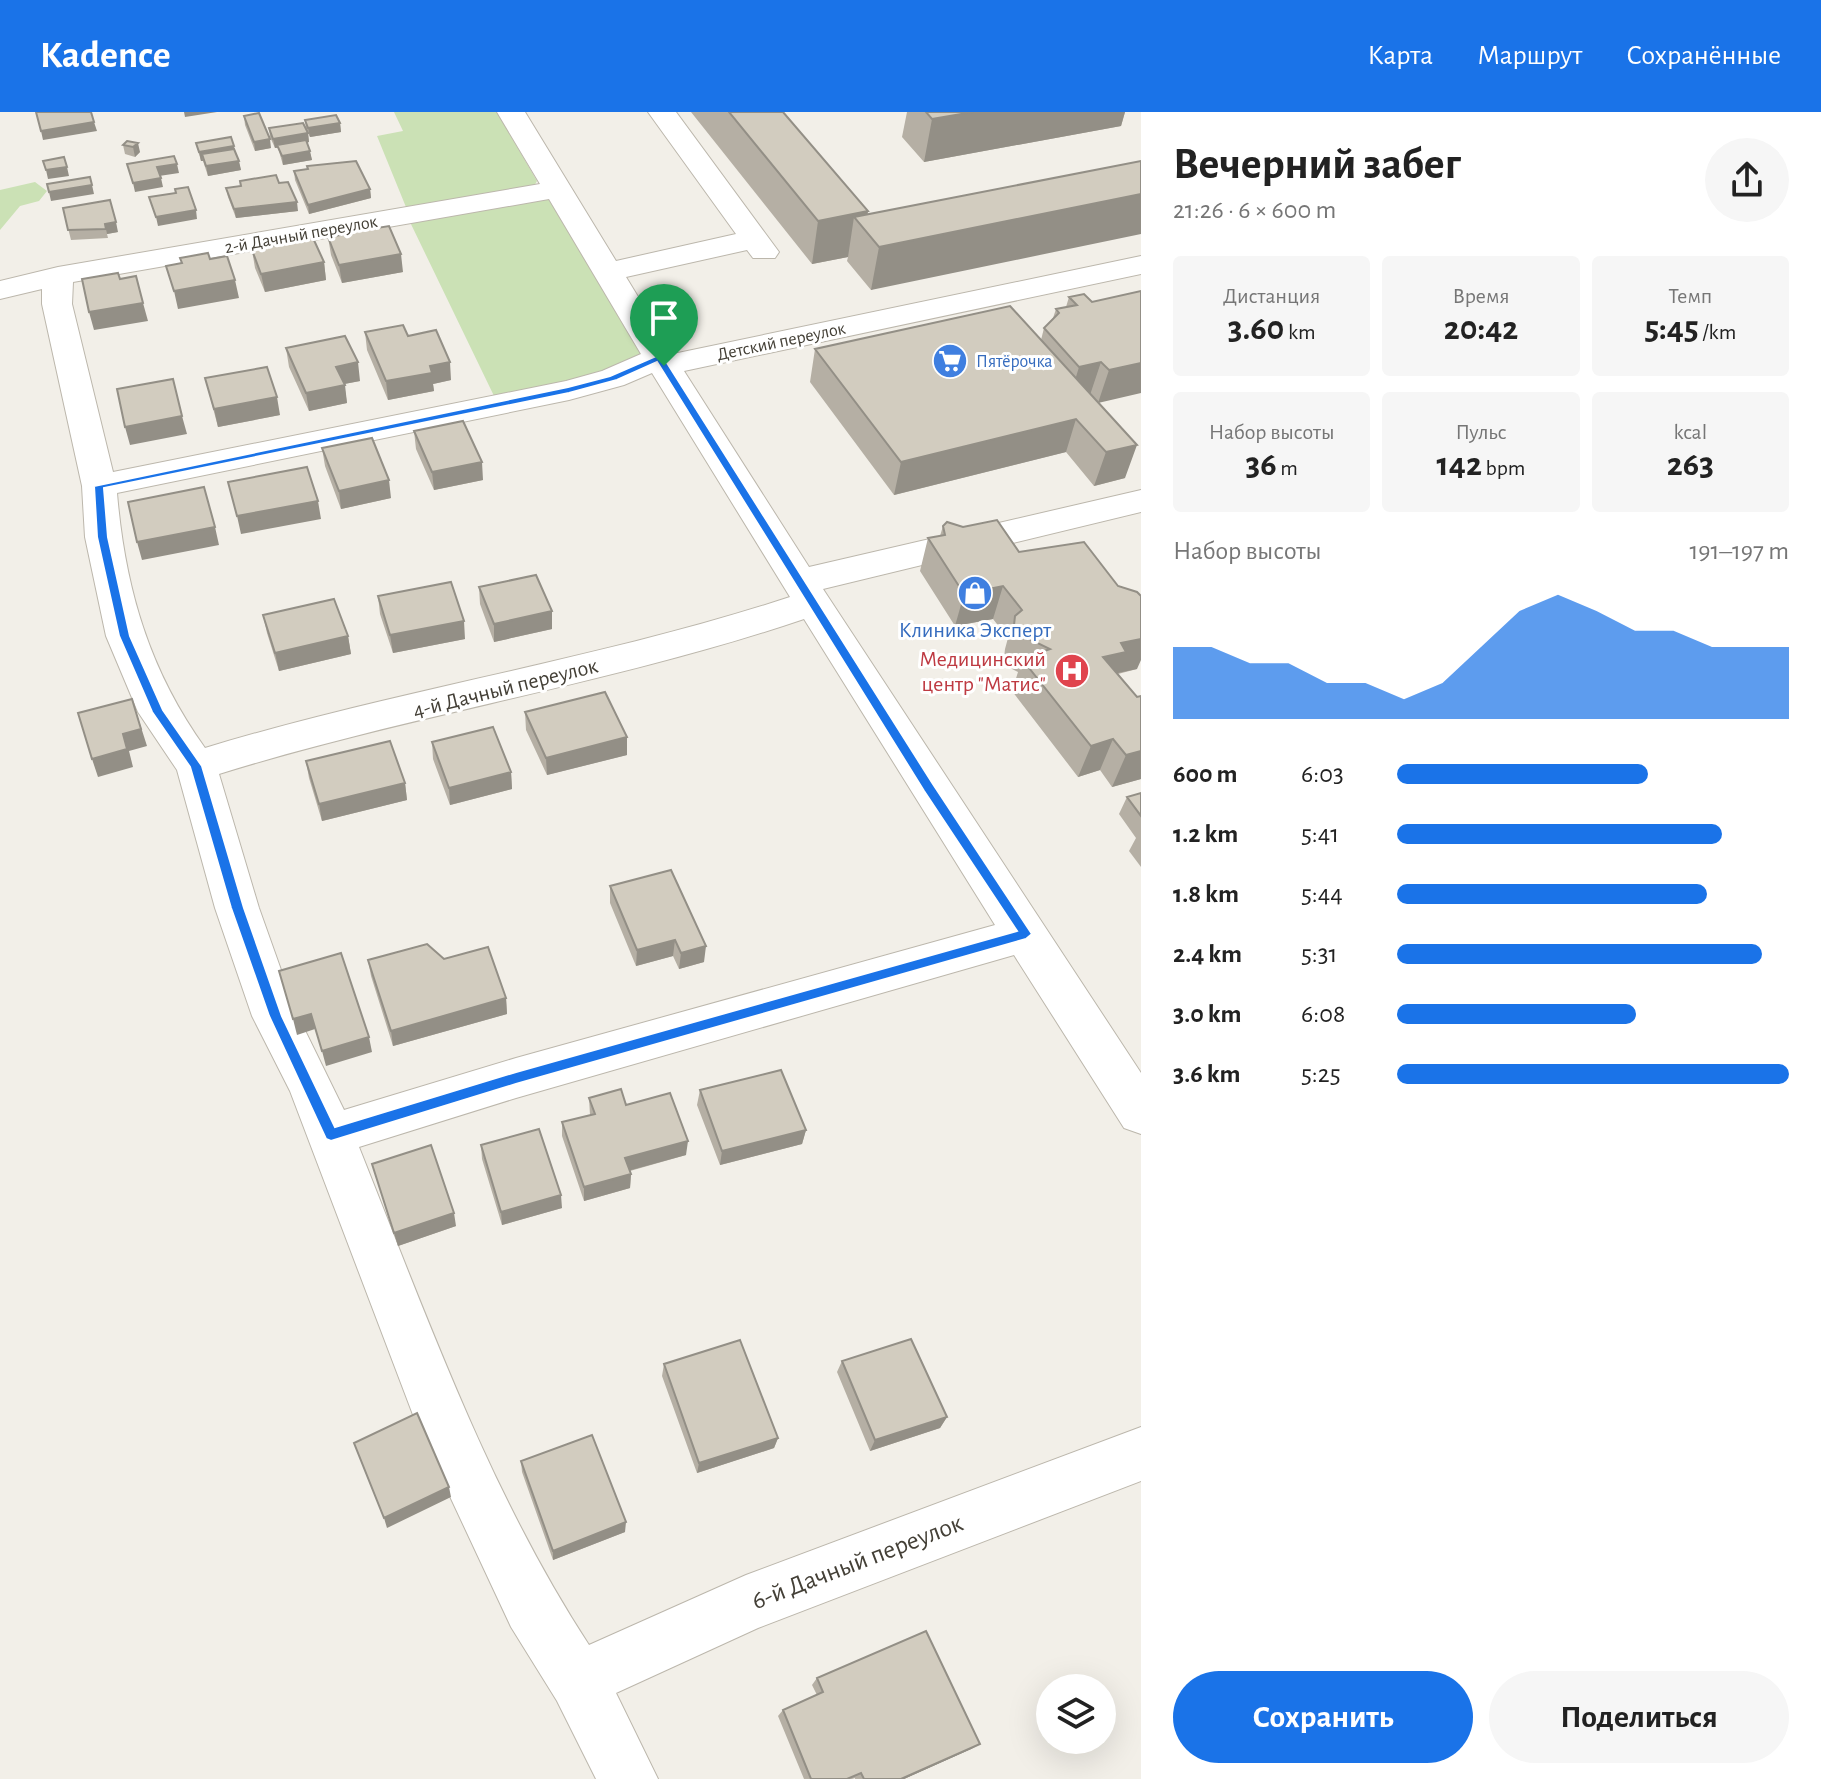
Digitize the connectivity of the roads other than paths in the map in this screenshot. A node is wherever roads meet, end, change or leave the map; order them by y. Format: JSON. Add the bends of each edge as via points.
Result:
{"nodes":[{"id":1,"x":511,"y":112,"type":"edge"},
{"id":2,"x":662,"y":112,"type":"edge"},
{"id":3,"x":558,"y":189,"type":"junction"},
{"id":4,"x":1141,"y":265,"type":"edge"},
{"id":5,"x":607,"y":272,"type":"junction"},
{"id":6,"x":51,"y":277,"type":"junction"},
{"id":7,"x":0,"y":290,"type":"edge"},
{"id":8,"x":662,"y":362,"type":"junction"},
{"id":9,"x":99,"y":486,"type":"junction"},
{"id":10,"x":1141,"y":501,"type":"edge"},
{"id":11,"x":806,"y":592,"type":"junction"},
{"id":12,"x":196,"y":766,"type":"junction"},
{"id":13,"x":1026,"y":934,"type":"junction"},
{"id":14,"x":1141,"y":1113,"type":"edge"},
{"id":15,"x":331,"y":1135,"type":"junction"},
{"id":16,"x":1141,"y":1454,"type":"edge"},
{"id":17,"x":578,"y":1680,"type":"junction"},
{"id":18,"x":628,"y":1779,"type":"edge"}],
"edges":[{"from":1,"to":3,"type":"street"},
{"from":2,"to":5,"type":"street","via":[[760,245]]},
{"from":3,"to":5,"type":"street"},
{"from":3,"to":6,"type":"street","name":"2-й Дачный переулок"},
{"from":4,"to":8,"type":"street","name":"Детский переулок"},
{"from":5,"to":8,"type":"street"},
{"from":6,"to":7,"type":"street","name":"2-й Дачный переулок"},
{"from":6,"to":9,"type":"street"},
{"from":8,"to":9,"type":"street","name":"Детский переулок","via":[[569,390]]},
{"from":8,"to":11,"type":"street"},
{"from":9,"to":12,"type":"street","via":[[103,537],[125,636],[158,712]]},
{"from":10,"to":11,"type":"street","name":"4-й Дачный переулок"},
{"from":11,"to":12,"type":"street","name":"4-й Дачный переулок","via":[[717,634],[264,744]]},
{"from":11,"to":13,"type":"street"},
{"from":12,"to":15,"type":"street","via":[[275,1016]]},
{"from":13,"to":14,"type":"street"},
{"from":13,"to":15,"type":"street"},
{"from":15,"to":17,"type":"street","via":[[437,1409],[531,1607]]},
{"from":16,"to":17,"type":"street","name":"6-й Дачный переулок","via":[[746,1604]]},
{"from":17,"to":18,"type":"street"}]}
